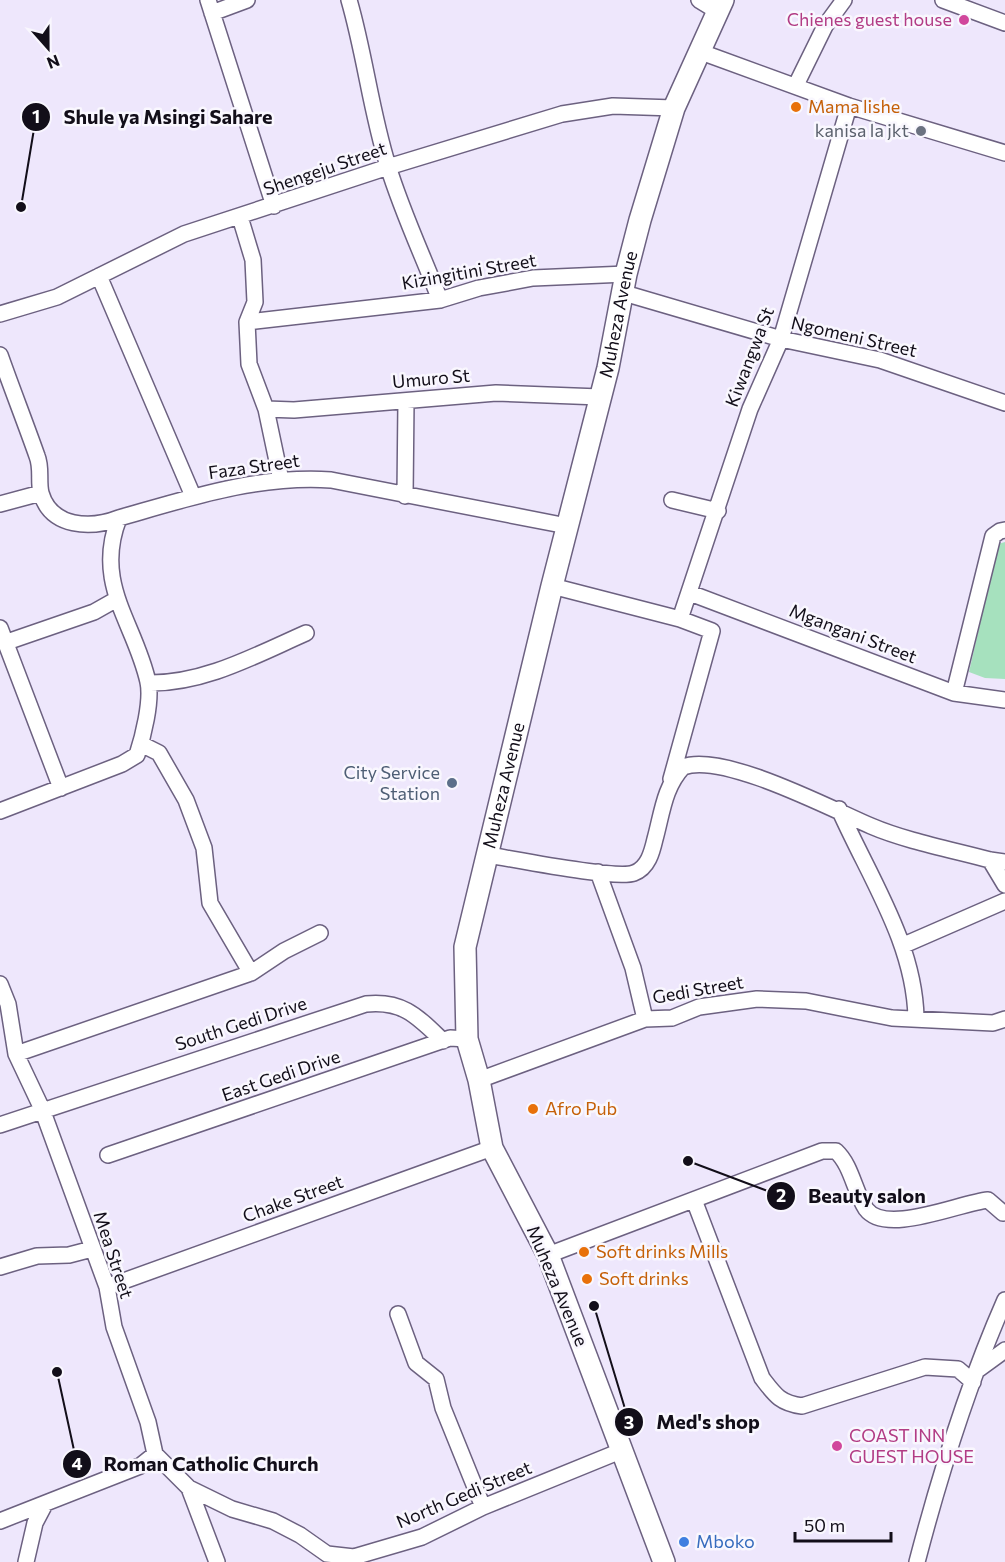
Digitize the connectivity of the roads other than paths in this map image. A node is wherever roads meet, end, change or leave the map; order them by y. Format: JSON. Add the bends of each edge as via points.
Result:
{"nodes":[{"id":1,"x":247,"y":0,"type":"edge"},
{"id":2,"x":349,"y":0,"type":"edge"},
{"id":3,"x":844,"y":0,"type":"edge"},
{"id":4,"x":943,"y":0,"type":"edge"},
{"id":5,"x":713,"y":4,"type":"edge"},
{"id":6,"x":210,"y":7,"type":"edge"},
{"id":7,"x":1005,"y":23,"type":"edge"},
{"id":8,"x":701,"y":52,"type":"junction"},
{"id":9,"x":796,"y":85,"type":"junction"},
{"id":10,"x":849,"y":106,"type":"junction"},
{"id":11,"x":674,"y":108,"type":"junction"},
{"id":12,"x":1005,"y":153,"type":"edge"},
{"id":13,"x":388,"y":167,"type":"junction"},
{"id":14,"x":274,"y":206,"type":"junction"},
{"id":15,"x":240,"y":217,"type":"junction"},
{"id":16,"x":99,"y":276,"type":"junction"},
{"id":17,"x":625,"y":283,"type":"junction"},
{"id":18,"x":440,"y":300,"type":"junction"},
{"id":19,"x":0,"y":313,"type":"edge"},
{"id":20,"x":247,"y":322,"type":"junction"},
{"id":21,"x":781,"y":339,"type":"junction"},
{"id":22,"x":0,"y":355,"type":"edge"},
{"id":23,"x":600,"y":397,"type":"junction"},
{"id":24,"x":406,"y":401,"type":"junction"},
{"id":25,"x":1005,"y":403,"type":"edge"},
{"id":26,"x":266,"y":409,"type":"junction"},
{"id":27,"x":281,"y":480,"type":"junction"},
{"id":28,"x":41,"y":493,"type":"junction"},
{"id":29,"x":193,"y":496,"type":"junction"},
{"id":30,"x":405,"y":496,"type":"junction"},
{"id":31,"x":672,"y":500,"type":"dead end"},
{"id":32,"x":0,"y":504,"type":"edge"},
{"id":33,"x":718,"y":511,"type":"junction"},
{"id":34,"x":119,"y":518,"type":"junction"},
{"id":35,"x":567,"y":526,"type":"junction"},
{"id":36,"x":1005,"y":530,"type":"edge"},
{"id":37,"x":552,"y":586,"type":"junction"},
{"id":38,"x":690,"y":593,"type":"junction"},
{"id":39,"x":117,"y":599,"type":"junction"},
{"id":40,"x":681,"y":619,"type":"junction"},
{"id":41,"x":306,"y":633,"type":"dead end"},
{"id":42,"x":4,"y":635,"type":"edge"},
{"id":43,"x":148,"y":683,"type":"junction"},
{"id":44,"x":954,"y":693,"type":"junction"},
{"id":45,"x":1005,"y":700,"type":"edge"},
{"id":46,"x":141,"y":744,"type":"junction"},
{"id":47,"x":669,"y":785,"type":"junction"},
{"id":48,"x":62,"y":788,"type":"junction"},
{"id":49,"x":0,"y":810,"type":"edge"},
{"id":50,"x":839,"y":810,"type":"junction"},
{"id":51,"x":488,"y":855,"type":"junction"},
{"id":52,"x":997,"y":861,"type":"edge"},
{"id":53,"x":598,"y":872,"type":"junction"},
{"id":54,"x":1005,"y":885,"type":"edge"},
{"id":55,"x":1005,"y":901,"type":"edge"},
{"id":56,"x":320,"y":933,"type":"dead end"},
{"id":57,"x":904,"y":945,"type":"junction"},
{"id":58,"x":251,"y":973,"type":"junction"},
{"id":59,"x":0,"y":984,"type":"edge"},
{"id":60,"x":645,"y":1019,"type":"junction"},
{"id":61,"x":916,"y":1019,"type":"junction"},
{"id":62,"x":1005,"y":1019,"type":"edge"},
{"id":63,"x":467,"y":1039,"type":"junction"},
{"id":64,"x":443,"y":1041,"type":"junction"},
{"id":65,"x":16,"y":1054,"type":"junction"},
{"id":66,"x":479,"y":1080,"type":"junction"},
{"id":67,"x":42,"y":1109,"type":"junction"},
{"id":68,"x":0,"y":1125,"type":"edge"},
{"id":69,"x":492,"y":1148,"type":"junction"},
{"id":70,"x":108,"y":1155,"type":"dead end"},
{"id":71,"x":694,"y":1200,"type":"junction"},
{"id":72,"x":1004,"y":1215,"type":"edge"},
{"id":73,"x":92,"y":1249,"type":"junction"},
{"id":74,"x":548,"y":1255,"type":"junction"},
{"id":75,"x":0,"y":1267,"type":"edge"},
{"id":76,"x":107,"y":1287,"type":"junction"},
{"id":77,"x":1005,"y":1300,"type":"edge"},
{"id":78,"x":398,"y":1314,"type":"dead end"},
{"id":79,"x":1005,"y":1350,"type":"edge"},
{"id":80,"x":976,"y":1376,"type":"junction"},
{"id":81,"x":622,"y":1450,"type":"junction"},
{"id":82,"x":155,"y":1455,"type":"junction"},
{"id":83,"x":189,"y":1488,"type":"junction"},
{"id":84,"x":45,"y":1504,"type":"junction"},
{"id":85,"x":483,"y":1507,"type":"junction"},
{"id":86,"x":0,"y":1521,"type":"edge"},
{"id":87,"x":26,"y":1562,"type":"edge"},
{"id":88,"x":217,"y":1562,"type":"edge"},
{"id":89,"x":664,"y":1562,"type":"edge"},
{"id":90,"x":917,"y":1562,"type":"edge"}],
"edges":[{"from":1,"to":6,"type":"street"},
{"from":2,"to":13,"type":"street"},
{"from":3,"to":9,"type":"street","via":[[825,26]]},
{"from":4,"to":7,"type":"street"},
{"from":5,"to":8,"type":"street","name":"Muheza Avenue"},
{"from":6,"to":14,"type":"street"},
{"from":8,"to":9,"type":"street"},
{"from":8,"to":11,"type":"street","name":"Muheza Avenue"},
{"from":9,"to":10,"type":"street"},
{"from":10,"to":12,"type":"street"},
{"from":10,"to":21,"type":"street","name":"Kiwangwa St"},
{"from":11,"to":13,"type":"street","name":"Shengeju Street","via":[[613,106],[562,114]]},
{"from":11,"to":17,"type":"street","name":"Muheza Avenue"},
{"from":13,"to":14,"type":"street","name":"Shengeju Street"},
{"from":13,"to":18,"type":"street"},
{"from":14,"to":15,"type":"street","name":"Shengeju Street"},
{"from":15,"to":16,"type":"street","name":"Shengeju Street","via":[[184,234]]},
{"from":15,"to":20,"type":"street","via":[[253,260],[255,302]]},
{"from":16,"to":19,"type":"street","name":"Shengeju Street","via":[[57,297]]},
{"from":16,"to":29,"type":"street"},
{"from":17,"to":18,"type":"street","name":"Kizingitini Street","via":[[533,278]]},
{"from":17,"to":21,"type":"street","name":"Ngomeni Street"},
{"from":17,"to":23,"type":"street","name":"Muheza Avenue"},
{"from":18,"to":20,"type":"street","name":"Kizingitini Street"},
{"from":20,"to":26,"type":"street","via":[[249,364]]},
{"from":21,"to":25,"type":"street","name":"Ngomeni Street","via":[[880,360]]},
{"from":21,"to":33,"type":"street","name":"Kiwangwa St","via":[[750,409]]},
{"from":22,"to":28,"type":"street","via":[[40,465]]},
{"from":23,"to":24,"type":"street","name":"Umuro St","via":[[496,393]]},
{"from":23,"to":35,"type":"street","name":"Muheza Avenue"},
{"from":24,"to":26,"type":"street","name":"Umuro St"},
{"from":24,"to":30,"type":"street"},
{"from":26,"to":27,"type":"street"},
{"from":27,"to":29,"type":"street","name":"Faza Street"},
{"from":27,"to":30,"type":"street","name":"Faza Street","via":[[332,480]]},
{"from":28,"to":32,"type":"street"},
{"from":28,"to":34,"type":"street","name":"Faza Street","via":[[53,512],[75,525],[104,524]]},
{"from":29,"to":34,"type":"street","name":"Faza Street"},
{"from":30,"to":35,"type":"street","name":"Faza Street"},
{"from":31,"to":33,"type":"street"},
{"from":33,"to":38,"type":"street","name":"Kiwangwa St"},
{"from":34,"to":39,"type":"street","via":[[111,551],[111,579]]},
{"from":35,"to":37,"type":"street","name":"Muheza Avenue"},
{"from":36,"to":44,"type":"street","via":[[993,536]]},
{"from":37,"to":40,"type":"street"},
{"from":37,"to":51,"type":"street","name":"Muheza Avenue"},
{"from":38,"to":40,"type":"street","name":"Kiwangwa St"},
{"from":38,"to":44,"type":"street","name":"Mgangani Street"},
{"from":39,"to":42,"type":"street","via":[[94,612]]},
{"from":39,"to":43,"type":"street"},
{"from":40,"to":47,"type":"street","via":[[711,631]]},
{"from":41,"to":43,"type":"street","via":[[222,670],[174,683]]},
{"from":42,"to":48,"type":"street"},
{"from":43,"to":46,"type":"street"},
{"from":44,"to":45,"type":"street","name":"Mgangani Street"},
{"from":46,"to":48,"type":"street","via":[[137,755],[122,764]]},
{"from":46,"to":58,"type":"street","via":[[159,753],[186,800],[204,848],[210,903]]},
{"from":47,"to":50,"type":"street","via":[[683,767],[708,763]]},
{"from":47,"to":53,"type":"street","via":[[652,852],[644,866],[634,873]]},
{"from":48,"to":49,"type":"street"},
{"from":50,"to":52,"type":"street","via":[[872,827]]},
{"from":50,"to":57,"type":"street"},
{"from":51,"to":53,"type":"street"},
{"from":51,"to":63,"type":"street","name":"Muheza Avenue","via":[[465,947]]},
{"from":52,"to":54,"type":"street"},
{"from":53,"to":60,"type":"street","via":[[633,968]]},
{"from":55,"to":57,"type":"street"},
{"from":56,"to":58,"type":"street"},
{"from":57,"to":61,"type":"street","via":[[916,997]]},
{"from":58,"to":65,"type":"street"},
{"from":59,"to":65,"type":"street","name":"Mea Street","via":[[8,1004]]},
{"from":60,"to":61,"type":"street","name":"Gedi Street","via":[[672,1018],[699,1007],[757,999],[806,1001]]},
{"from":60,"to":66,"type":"street","name":"Gedi Street"},
{"from":61,"to":62,"type":"street","name":"Gedi Street","via":[[993,1023]]},
{"from":63,"to":64,"type":"street","name":"East Gedi Drive"},
{"from":63,"to":66,"type":"street","name":"Muheza Avenue"},
{"from":64,"to":67,"type":"street","name":"South Gedi Drive","via":[[413,1012],[385,1002],[366,1004]]},
{"from":64,"to":70,"type":"street","name":"East Gedi Drive"},
{"from":65,"to":67,"type":"street","name":"Mea Street"},
{"from":66,"to":69,"type":"street","name":"Muheza Avenue"},
{"from":67,"to":68,"type":"street","name":"South Gedi Drive"},
{"from":67,"to":73,"type":"street","name":"Mea Street"},
{"from":69,"to":74,"type":"street","name":"Muheza Avenue"},
{"from":69,"to":76,"type":"street","name":"Chake Street"},
{"from":71,"to":72,"type":"street","via":[[822,1151],[836,1150],[867,1210],[876,1217],[894,1221],[988,1200]]},
{"from":71,"to":74,"type":"street"},
{"from":71,"to":80,"type":"street","via":[[762,1378],[787,1404],[802,1406],[925,1367],[958,1369]]},
{"from":73,"to":75,"type":"street","via":[[69,1255],[37,1256]]},
{"from":73,"to":76,"type":"street","name":"Mea Street"},
{"from":74,"to":81,"type":"street","name":"Muheza Avenue"},
{"from":76,"to":82,"type":"street","name":"Mea Street","via":[[114,1327],[148,1422]]},
{"from":77,"to":80,"type":"street"},
{"from":78,"to":85,"type":"street","via":[[416,1363],[436,1379],[443,1408]]},
{"from":79,"to":80,"type":"street"},
{"from":80,"to":90,"type":"street"},
{"from":81,"to":85,"type":"street","name":"North Gedi Street"},
{"from":81,"to":89,"type":"street","name":"Muheza Avenue"},
{"from":82,"to":83,"type":"street"},
{"from":82,"to":84,"type":"street","via":[[140,1466]]},
{"from":83,"to":85,"type":"street","name":"North Gedi Street","via":[[232,1509],[273,1521],[327,1554],[354,1557],[422,1537]]},
{"from":83,"to":88,"type":"street"},
{"from":84,"to":86,"type":"street"},
{"from":84,"to":87,"type":"street","via":[[35,1523]]}]}
